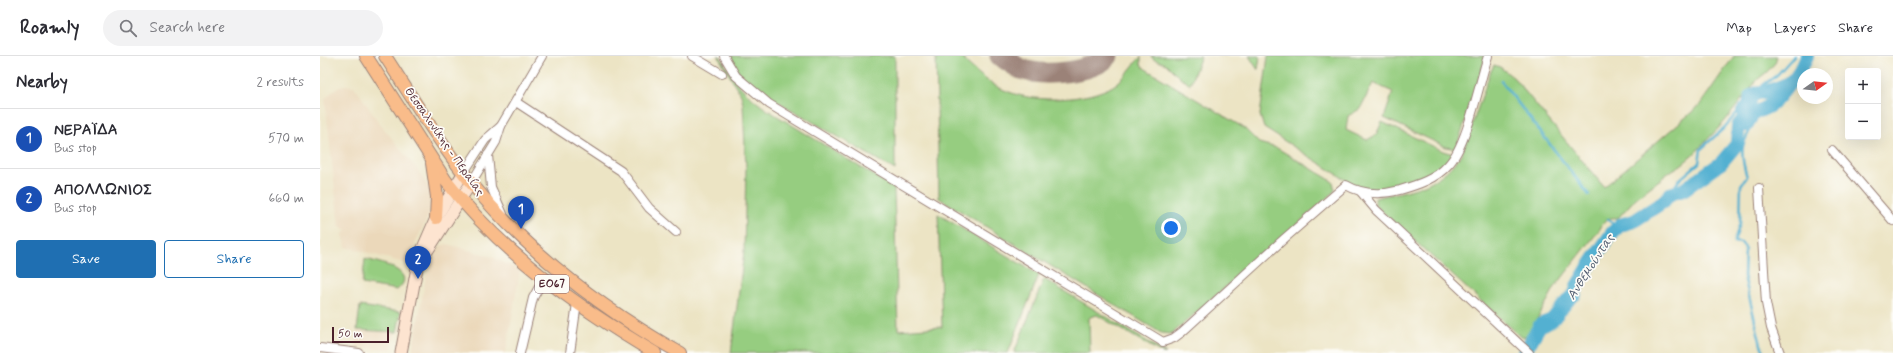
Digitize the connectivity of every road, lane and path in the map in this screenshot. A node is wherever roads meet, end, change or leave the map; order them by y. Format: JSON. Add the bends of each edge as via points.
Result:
{"nodes":[{"id":1,"x":366,"y":56,"type":"edge"},
{"id":2,"x":385,"y":56,"type":"edge"},
{"id":3,"x":542,"y":56,"type":"edge"},
{"id":4,"x":692,"y":56,"type":"edge"},
{"id":5,"x":724,"y":56,"type":"edge"},
{"id":6,"x":1488,"y":56,"type":"edge"},
{"id":7,"x":722,"y":74,"type":"dead end"},
{"id":8,"x":516,"y":102,"type":"junction"},
{"id":9,"x":501,"y":126,"type":"junction"},
{"id":10,"x":1832,"y":150,"type":"dead end"},
{"id":11,"x":488,"y":155,"type":"junction"},
{"id":12,"x":431,"y":158,"type":"junction"},
{"id":13,"x":464,"y":172,"type":"junction"},
{"id":14,"x":471,"y":182,"type":"junction"},
{"id":15,"x":1760,"y":188,"type":"dead end"},
{"id":16,"x":1361,"y":192,"type":"junction"},
{"id":17,"x":457,"y":195,"type":"junction"},
{"id":18,"x":436,"y":218,"type":"junction"},
{"id":19,"x":1893,"y":220,"type":"edge"},
{"id":20,"x":512,"y":228,"type":"junction"},
{"id":21,"x":676,"y":232,"type":"dead end"},
{"id":22,"x":417,"y":267,"type":"junction"},
{"id":23,"x":544,"y":278,"type":"junction"},
{"id":24,"x":577,"y":303,"type":"junction"},
{"id":25,"x":320,"y":348,"type":"edge"},
{"id":26,"x":359,"y":353,"type":"edge"},
{"id":27,"x":401,"y":353,"type":"edge"},
{"id":28,"x":520,"y":353,"type":"edge"},
{"id":29,"x":570,"y":353,"type":"edge"},
{"id":30,"x":654,"y":353,"type":"edge"},
{"id":31,"x":680,"y":353,"type":"edge"},
{"id":32,"x":1529,"y":353,"type":"edge"},
{"id":33,"x":1780,"y":353,"type":"edge"}],
"edges":[{"from":1,"to":12,"type":"main road","name":"Θεσσαλονίκης - Περαίας"},
{"from":2,"to":13,"type":"main road","name":"Θεσσαλονίκης - Περαίας"},
{"from":3,"to":8,"type":"street"},
{"from":4,"to":7,"type":"street"},
{"from":5,"to":16,"type":"street","via":[[736,76],[769,104],[1163,342],[1178,335],[1346,185]]},
{"from":6,"to":16,"type":"street","via":[[1459,150],[1447,167],[1429,179],[1408,188],[1372,194]]},
{"from":8,"to":9,"type":"street"},
{"from":8,"to":21,"type":"street","via":[[621,171],[653,212]]},
{"from":9,"to":11,"type":"street"},
{"from":9,"to":13,"type":"street","via":[[485,140]]},
{"from":10,"to":19,"type":"street"},
{"from":11,"to":14,"type":"street"},
{"from":11,"to":20,"type":"street","via":[[494,195]]},
{"from":12,"to":17,"type":"main road","name":"Θεσσαλονίκης - Περαίας"},
{"from":12,"to":18,"type":"main road","via":[[437,192]]},
{"from":13,"to":14,"type":"main road","name":"Θεσσαλονίκης - Περαίας"},
{"from":13,"to":17,"type":"main road"},
{"from":14,"to":17,"type":"main road"},
{"from":14,"to":20,"type":"main road","name":"Θεσσαλονίκης - Περαίας","number":"ΕΟ67"},
{"from":15,"to":33,"type":"street","via":[[1766,304]]},
{"from":16,"to":32,"type":"street","via":[[1376,210]]},
{"from":17,"to":18,"type":"main road"},
{"from":17,"to":22,"type":"main road"},
{"from":17,"to":23,"type":"main road","name":"Θεσσαλονίκης - Περαίας","number":"ΕΟ67","via":[[512,251]]},
{"from":18,"to":22,"type":"main road","via":[[420,253]]},
{"from":20,"to":31,"type":"main road","name":"Θεσσαλονίκης - Περαίας","number":"ΕΟ67","via":[[562,274],[598,302]]},
{"from":22,"to":27,"type":"main road"},
{"from":23,"to":24,"type":"main road","name":"Θεσσαλονίκης - Περαίας","number":"ΕΟ67"},
{"from":23,"to":28,"type":"street","via":[[532,298]]},
{"from":24,"to":29,"type":"street"},
{"from":24,"to":30,"type":"main road","name":"Θεσσαλονίκης - Περαίας","number":"ΕΟ67"},
{"from":25,"to":26,"type":"street"}]}
